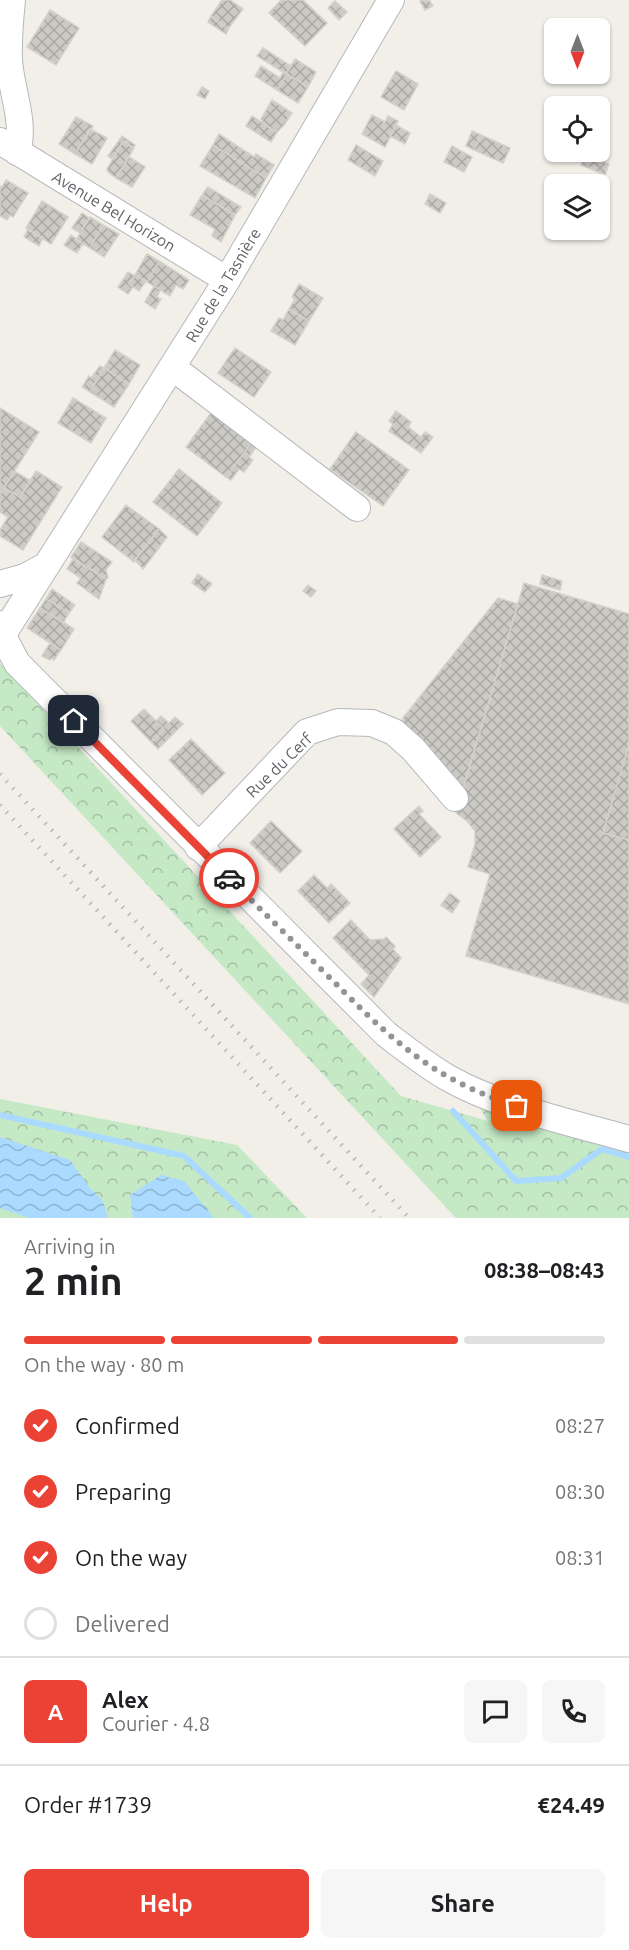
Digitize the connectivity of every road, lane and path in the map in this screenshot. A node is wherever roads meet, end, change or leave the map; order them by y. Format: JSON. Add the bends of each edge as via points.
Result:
{"nodes":[{"id":1,"x":12,"y":0,"type":"edge"},
{"id":2,"x":391,"y":0,"type":"edge"},
{"id":3,"x":9,"y":147,"type":"edge"},
{"id":4,"x":227,"y":280,"type":"junction"},
{"id":5,"x":172,"y":367,"type":"junction"},
{"id":6,"x":357,"y":508,"type":"dead end"},
{"id":7,"x":47,"y":565,"type":"junction"},
{"id":8,"x":0,"y":584,"type":"edge"},
{"id":9,"x":1,"y":633,"type":"edge"},
{"id":10,"x":455,"y":798,"type":"dead end"},
{"id":11,"x":198,"y":847,"type":"junction"},
{"id":12,"x":629,"y":1139,"type":"edge"}],
"edges":[{"from":1,"to":3,"type":"street","via":[[9,62],[21,140]]},
{"from":2,"to":4,"type":"street","name":"Rue de la Tasnière"},
{"from":3,"to":4,"type":"street","name":"Avenue Bel Horizon"},
{"from":4,"to":5,"type":"street","name":"Rue de la Tasnière"},
{"from":5,"to":6,"type":"street"},
{"from":5,"to":7,"type":"street","name":"Rue de la Tasnière"},
{"from":7,"to":8,"type":"street"},
{"from":7,"to":9,"type":"street","name":"Rue de la Tasnière"},
{"from":9,"to":11,"type":"street","via":[[17,663]]},
{"from":10,"to":11,"type":"street","name":"Rue du Cerf","via":[[413,748],[394,732],[372,723],[338,722],[307,732]]},
{"from":11,"to":12,"type":"street","via":[[386,1034],[419,1060],[496,1100]]}]}
